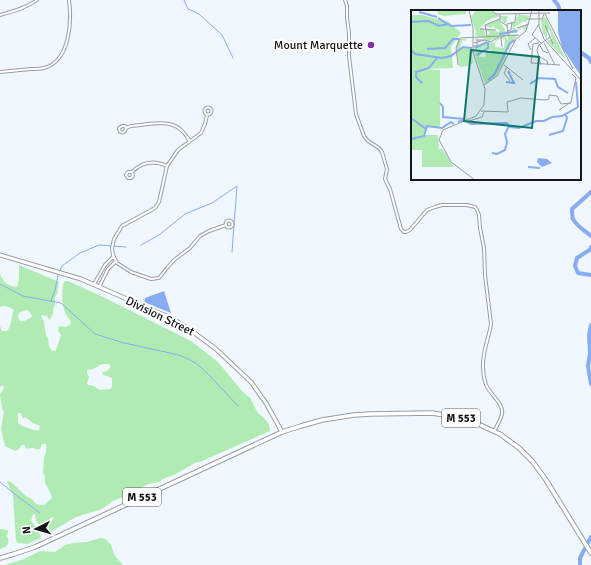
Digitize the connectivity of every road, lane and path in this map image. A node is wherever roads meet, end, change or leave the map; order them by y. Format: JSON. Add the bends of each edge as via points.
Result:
{"nodes":[{"id":1,"x":37,"y":0,"type":"edge"},
{"id":2,"x":69,"y":0,"type":"edge"},
{"id":3,"x":345,"y":0,"type":"edge"},
{"id":4,"x":0,"y":14,"type":"edge"},
{"id":5,"x":0,"y":72,"type":"edge"},
{"id":6,"x":207,"y":115,"type":"dead end"},
{"id":7,"x":126,"y":128,"type":"dead end"},
{"id":8,"x":190,"y":141,"type":"junction"},
{"id":9,"x":167,"y":166,"type":"junction"},
{"id":10,"x":132,"y":172,"type":"dead end"},
{"id":11,"x":226,"y":225,"type":"dead end"},
{"id":12,"x":0,"y":255,"type":"edge"},
{"id":13,"x":113,"y":257,"type":"junction"},
{"id":14,"x":115,"y":262,"type":"junction"},
{"id":15,"x":94,"y":284,"type":"junction"},
{"id":16,"x":99,"y":287,"type":"junction"},
{"id":17,"x":494,"y":431,"type":"junction"},
{"id":18,"x":282,"y":432,"type":"junction"},
{"id":19,"x":590,"y":551,"type":"edge"},
{"id":20,"x":0,"y":558,"type":"edge"}],
"edges":[{"from":1,"to":4,"type":"street","via":[[20,9]]},
{"from":2,"to":5,"type":"street","via":[[71,12],[67,42],[56,61],[44,68]]},
{"from":3,"to":17,"type":"street","via":[[349,33],[348,56],[356,114],[364,136],[382,152],[387,169],[385,179],[401,229],[404,232],[410,230],[427,210],[434,206],[467,204],[474,207],[479,215],[491,324],[483,366],[490,393],[502,408]]},
{"from":6,"to":8,"type":"street","via":[[201,133]]},
{"from":7,"to":8,"type":"street","via":[[172,124],[181,129]]},
{"from":8,"to":9,"type":"street","via":[[178,150]]},
{"from":9,"to":10,"type":"street","via":[[154,162]]},
{"from":9,"to":13,"type":"street","via":[[159,202],[155,208],[122,226],[114,239]]},
{"from":11,"to":14,"type":"street","via":[[200,236],[159,278],[151,279],[131,272]]},
{"from":12,"to":15,"type":"street","name":"Division Street"},
{"from":13,"to":14,"type":"street"},
{"from":13,"to":15,"type":"street","via":[[105,264]]},
{"from":14,"to":16,"type":"street","via":[[108,268]]},
{"from":15,"to":16,"type":"street","name":"Division Street"},
{"from":16,"to":18,"type":"street","name":"Division Street","via":[[173,320],[216,349],[251,382]]},
{"from":17,"to":18,"type":"main road","number":"M 553","via":[[457,417],[418,413],[343,416]]},
{"from":17,"to":19,"type":"main road","number":"M 553","via":[[519,448],[538,469]]},
{"from":18,"to":20,"type":"main road","number":"M 553","via":[[35,547]]}]}
